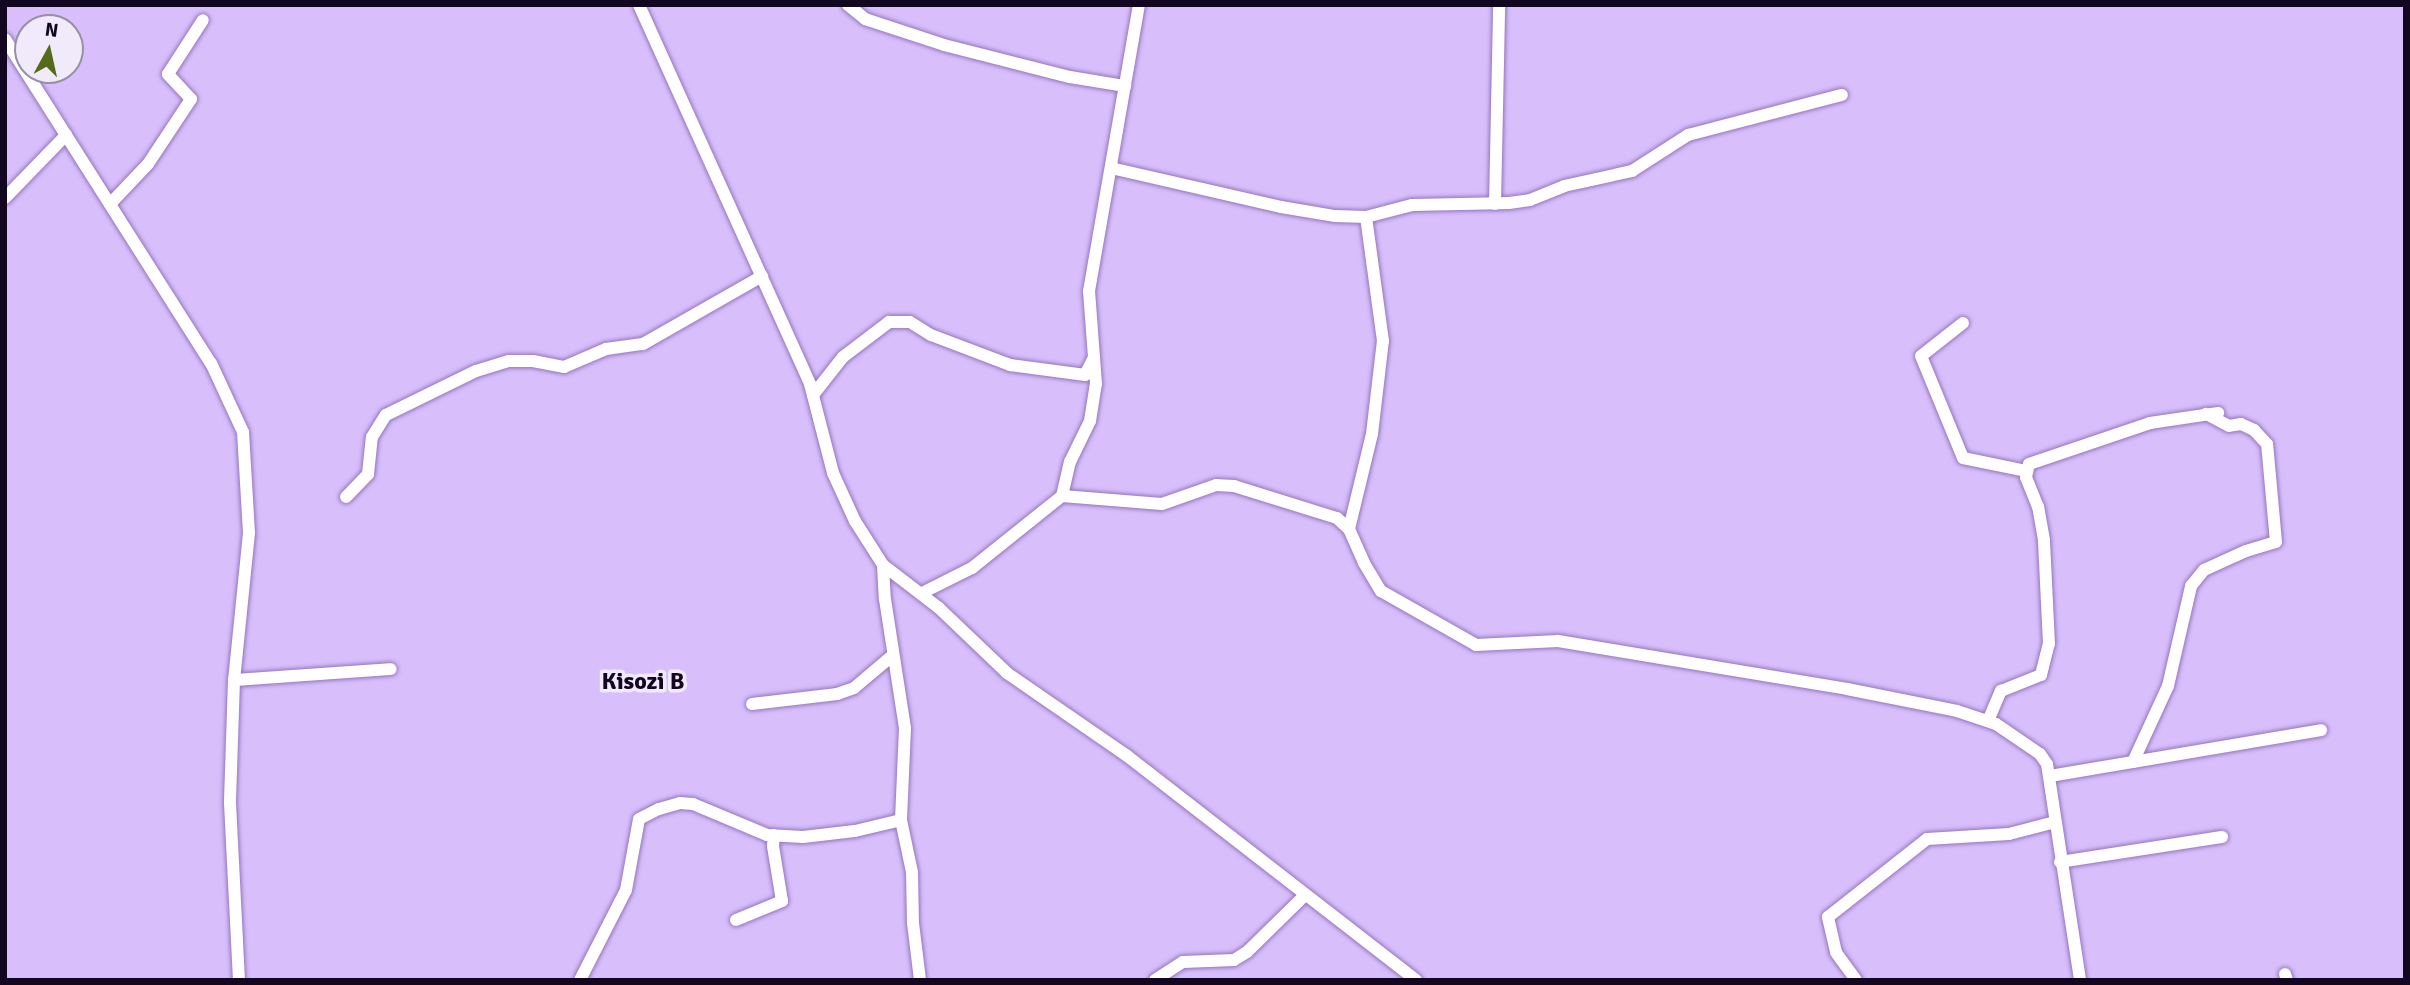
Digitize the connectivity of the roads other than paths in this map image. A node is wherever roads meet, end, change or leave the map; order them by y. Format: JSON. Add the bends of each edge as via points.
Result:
{"nodes":[{"id":1,"x":639,"y":5,"type":"edge"},
{"id":2,"x":848,"y":5,"type":"edge"},
{"id":3,"x":1139,"y":5,"type":"edge"},
{"id":4,"x":1499,"y":5,"type":"edge"},
{"id":5,"x":203,"y":20,"type":"dead end"},
{"id":6,"x":5,"y":40,"type":"edge"},
{"id":7,"x":1125,"y":86,"type":"junction"},
{"id":8,"x":1842,"y":95,"type":"dead end"},
{"id":9,"x":66,"y":135,"type":"junction"},
{"id":10,"x":1111,"y":168,"type":"junction"},
{"id":11,"x":5,"y":198,"type":"edge"},
{"id":12,"x":110,"y":204,"type":"junction"},
{"id":13,"x":1495,"y":204,"type":"junction"},
{"id":14,"x":1366,"y":217,"type":"junction"},
{"id":15,"x":762,"y":276,"type":"junction"},
{"id":16,"x":1962,"y":323,"type":"dead end"},
{"id":17,"x":1094,"y":357,"type":"junction"},
{"id":18,"x":813,"y":395,"type":"junction"},
{"id":19,"x":2026,"y":471,"type":"junction"},
{"id":20,"x":346,"y":496,"type":"dead end"},
{"id":21,"x":1062,"y":496,"type":"junction"},
{"id":22,"x":1349,"y":529,"type":"junction"},
{"id":23,"x":883,"y":565,"type":"junction"},
{"id":24,"x":906,"y":583,"type":"junction"},
{"id":25,"x":922,"y":593,"type":"junction"},
{"id":26,"x":885,"y":599,"type":"junction"},
{"id":27,"x":893,"y":655,"type":"junction"},
{"id":28,"x":391,"y":668,"type":"dead end"},
{"id":29,"x":234,"y":680,"type":"junction"},
{"id":30,"x":752,"y":704,"type":"dead end"},
{"id":31,"x":1988,"y":721,"type":"junction"},
{"id":32,"x":2321,"y":730,"type":"dead end"},
{"id":33,"x":2133,"y":762,"type":"junction"},
{"id":34,"x":2050,"y":776,"type":"junction"},
{"id":35,"x":901,"y":820,"type":"junction"},
{"id":36,"x":2055,"y":821,"type":"junction"},
{"id":37,"x":774,"y":835,"type":"junction"},
{"id":38,"x":2222,"y":837,"type":"dead end"},
{"id":39,"x":2060,"y":862,"type":"junction"},
{"id":40,"x":1304,"y":895,"type":"junction"},
{"id":41,"x":736,"y":920,"type":"dead end"},
{"id":42,"x":239,"y":980,"type":"edge"},
{"id":43,"x":580,"y":980,"type":"edge"},
{"id":44,"x":920,"y":980,"type":"edge"},
{"id":45,"x":1155,"y":980,"type":"edge"},
{"id":46,"x":1416,"y":980,"type":"edge"},
{"id":47,"x":1856,"y":980,"type":"edge"},
{"id":48,"x":2080,"y":980,"type":"edge"}],
"edges":[{"from":1,"to":15,"type":"street"},
{"from":2,"to":7,"type":"street","via":[[865,19],[944,44],[1070,78]]},
{"from":3,"to":7,"type":"street"},
{"from":4,"to":13,"type":"street"},
{"from":5,"to":12,"type":"street","via":[[168,74],[191,99],[148,164]]},
{"from":6,"to":9,"type":"street"},
{"from":7,"to":10,"type":"street"},
{"from":8,"to":13,"type":"street","via":[[1688,135],[1613,178],[1564,186],[1530,200]]},
{"from":9,"to":11,"type":"street"},
{"from":9,"to":12,"type":"street"},
{"from":10,"to":14,"type":"street","via":[[1281,207]]},
{"from":10,"to":17,"type":"street","via":[[1088,291]]},
{"from":12,"to":29,"type":"street","via":[[211,363],[243,432],[249,533]]},
{"from":13,"to":14,"type":"street","via":[[1412,205]]},
{"from":14,"to":22,"type":"street","via":[[1383,341],[1372,434]]},
{"from":15,"to":18,"type":"street"},
{"from":15,"to":20,"type":"street","via":[[643,344],[606,349],[564,367],[509,360],[386,415],[372,437],[368,474]]},
{"from":16,"to":19,"type":"street","via":[[1921,356],[1963,458]]},
{"from":17,"to":18,"type":"street","via":[[1085,375],[1010,365],[931,335],[910,322],[889,322],[843,356]]},
{"from":17,"to":21,"type":"street","via":[[1095,404],[1070,462]]},
{"from":18,"to":23,"type":"street","via":[[833,473],[855,521]]},
{"from":19,"to":31,"type":"street","via":[[2045,540],[2049,644],[2041,675],[2001,691]]},
{"from":19,"to":33,"type":"street","via":[[2037,458],[2150,423],[2212,413],[2229,426],[2241,424],[2254,430],[2267,444],[2276,542],[2204,570],[2191,586],[2168,686]]},
{"from":21,"to":22,"type":"street","via":[[1162,504],[1225,485],[1336,518]]},
{"from":21,"to":25,"type":"street","via":[[972,568]]},
{"from":22,"to":31,"type":"street","via":[[1381,591],[1476,645],[1558,641],[1847,689]]},
{"from":23,"to":24,"type":"street"},
{"from":23,"to":26,"type":"street"},
{"from":24,"to":25,"type":"street"},
{"from":24,"to":26,"type":"street"},
{"from":25,"to":40,"type":"street","via":[[1007,673],[1126,755]]},
{"from":26,"to":27,"type":"street"},
{"from":27,"to":30,"type":"street","via":[[854,688],[837,694]]},
{"from":27,"to":35,"type":"street","via":[[905,728]]},
{"from":28,"to":29,"type":"street"},
{"from":29,"to":42,"type":"street","via":[[230,803]]},
{"from":31,"to":34,"type":"street","via":[[2040,754]]},
{"from":32,"to":33,"type":"street"},
{"from":33,"to":34,"type":"street"},
{"from":34,"to":36,"type":"street"},
{"from":35,"to":37,"type":"street","via":[[855,831]]},
{"from":35,"to":44,"type":"street","via":[[912,872]]},
{"from":36,"to":39,"type":"street"},
{"from":36,"to":47,"type":"street","via":[[2009,834],[1927,839],[1828,917],[1836,952]]},
{"from":37,"to":41,"type":"street","via":[[782,901]]},
{"from":37,"to":43,"type":"street","via":[[692,804],[680,803],[639,819],[626,890]]},
{"from":38,"to":39,"type":"street"},
{"from":39,"to":48,"type":"street"},
{"from":40,"to":45,"type":"street","via":[[1234,960],[1184,962]]},
{"from":40,"to":46,"type":"street","via":[[1347,923]]}]}
